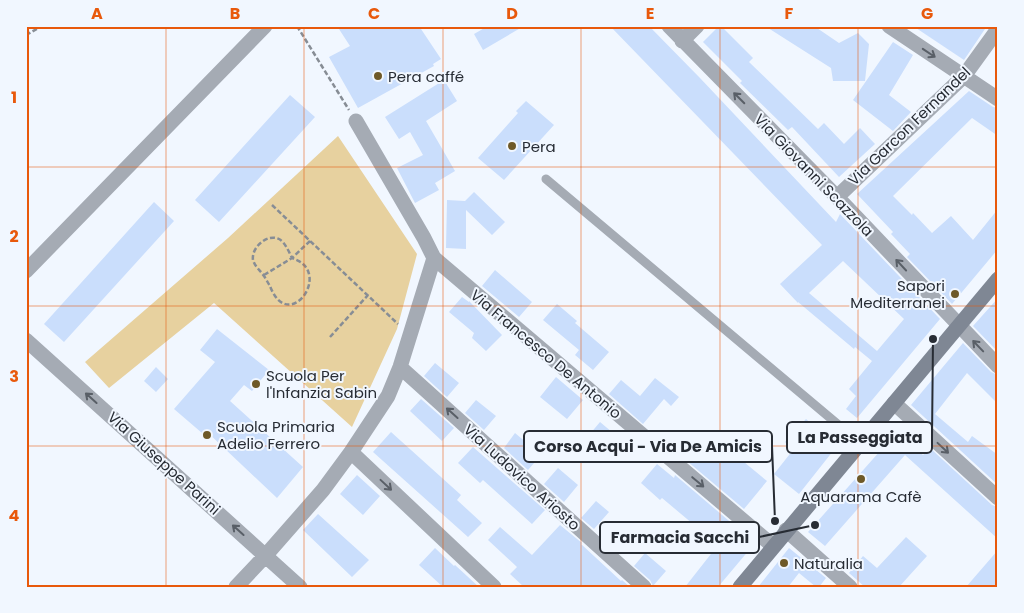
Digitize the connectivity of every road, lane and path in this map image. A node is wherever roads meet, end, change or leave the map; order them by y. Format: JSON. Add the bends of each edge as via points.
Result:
{"nodes":[{"id":1,"x":42,"y":26,"type":"edge"},
{"id":2,"x":265,"y":26,"type":"edge"},
{"id":3,"x":298,"y":26,"type":"edge"},
{"id":4,"x":669,"y":26,"type":"edge"},
{"id":5,"x":697,"y":26,"type":"edge"},
{"id":6,"x":889,"y":26,"type":"edge"},
{"id":7,"x":998,"y":29,"type":"edge"},
{"id":8,"x":26,"y":35,"type":"edge"},
{"id":9,"x":682,"y":40,"type":"junction"},
{"id":10,"x":964,"y":76,"type":"junction"},
{"id":11,"x":998,"y":99,"type":"edge"},
{"id":12,"x":356,"y":121,"type":"joint"},
{"id":13,"x":546,"y":180,"type":"dead end"},
{"id":14,"x":837,"y":197,"type":"junction"},
{"id":15,"x":272,"y":205,"type":"dead end"},
{"id":16,"x":310,"y":241,"type":"junction"},
{"id":17,"x":292,"y":258,"type":"junction"},
{"id":18,"x":434,"y":258,"type":"junction"},
{"id":19,"x":26,"y":271,"type":"edge"},
{"id":20,"x":264,"y":275,"type":"junction"},
{"id":21,"x":998,"y":279,"type":"edge"},
{"id":22,"x":368,"y":295,"type":"junction"},
{"id":23,"x":958,"y":326,"type":"junction"},
{"id":24,"x":402,"y":327,"type":"dead end"},
{"id":25,"x":330,"y":337,"type":"dead end"},
{"id":26,"x":26,"y":340,"type":"edge"},
{"id":27,"x":998,"y":366,"type":"edge"},
{"id":28,"x":400,"y":367,"type":"junction"},
{"id":29,"x":894,"y":403,"type":"junction"},
{"id":30,"x":860,"y":443,"type":"junction"},
{"id":31,"x":351,"y":452,"type":"junction"},
{"id":32,"x":998,"y":498,"type":"edge"},
{"id":33,"x":786,"y":530,"type":"junction"},
{"id":34,"x":773,"y":546,"type":"junction"},
{"id":35,"x":266,"y":555,"type":"junction"},
{"id":36,"x":236,"y":587,"type":"edge"},
{"id":37,"x":300,"y":587,"type":"edge"},
{"id":38,"x":494,"y":587,"type":"edge"},
{"id":39,"x":644,"y":587,"type":"edge"},
{"id":40,"x":740,"y":587,"type":"edge"},
{"id":41,"x":850,"y":587,"type":"edge"}],
"edges":[{"from":1,"to":8,"type":"path"},
{"from":2,"to":19,"type":"street"},
{"from":3,"to":12,"type":"path"},
{"from":4,"to":9,"type":"street","name":"Via Giovanni Scazzola"},
{"from":5,"to":9,"type":"street"},
{"from":6,"to":10,"type":"street","one_way":true},
{"from":7,"to":10,"type":"street","name":"Via Garcon Fernandel"},
{"from":14,"to":9,"type":"street","name":"Via Giovanni Scazzola","one_way":true},
{"from":10,"to":11,"type":"street"},
{"from":10,"to":14,"type":"street","name":"Via Garcon Fernandel"},
{"from":12,"to":18,"type":"street"},
{"from":13,"to":30,"type":"lane"},
{"from":23,"to":14,"type":"street","name":"Via Giovanni Scazzola","one_way":true},
{"from":15,"to":16,"type":"path"},
{"from":16,"to":17,"type":"path"},
{"from":16,"to":22,"type":"path"},
{"from":17,"to":20,"type":"path"},
{"from":17,"to":20,"type":"path","via":[[279,239],[262,242],[253,258]]},
{"from":17,"to":20,"type":"path","via":[[302,263],[309,276],[309,284],[301,300],[292,305],[282,303],[275,297]]},
{"from":18,"to":28,"type":"street"},
{"from":18,"to":34,"type":"street","name":"Via Francesco De Antonio","one_way":true},
{"from":21,"to":23,"type":"street"},
{"from":22,"to":24,"type":"path"},
{"from":22,"to":25,"type":"path"},
{"from":27,"to":23,"type":"street","name":"Via Giovanni Scazzola","one_way":true},
{"from":23,"to":29,"type":"street"},
{"from":35,"to":26,"type":"street","name":"Via Giuseppe Parini","one_way":true},
{"from":28,"to":31,"type":"street","via":[[388,396]]},
{"from":39,"to":28,"type":"street","name":"Via Ludovico Ariosto","one_way":true},
{"from":29,"to":30,"type":"street"},
{"from":29,"to":32,"type":"street","one_way":true},
{"from":30,"to":33,"type":"street"},
{"from":31,"to":35,"type":"street","via":[[323,490]]},
{"from":31,"to":38,"type":"street","one_way":true},
{"from":33,"to":34,"type":"street"},
{"from":33,"to":41,"type":"street"},
{"from":34,"to":40,"type":"street"},
{"from":35,"to":36,"type":"street"},
{"from":35,"to":37,"type":"street","name":"Via Giuseppe Parini"}]}
